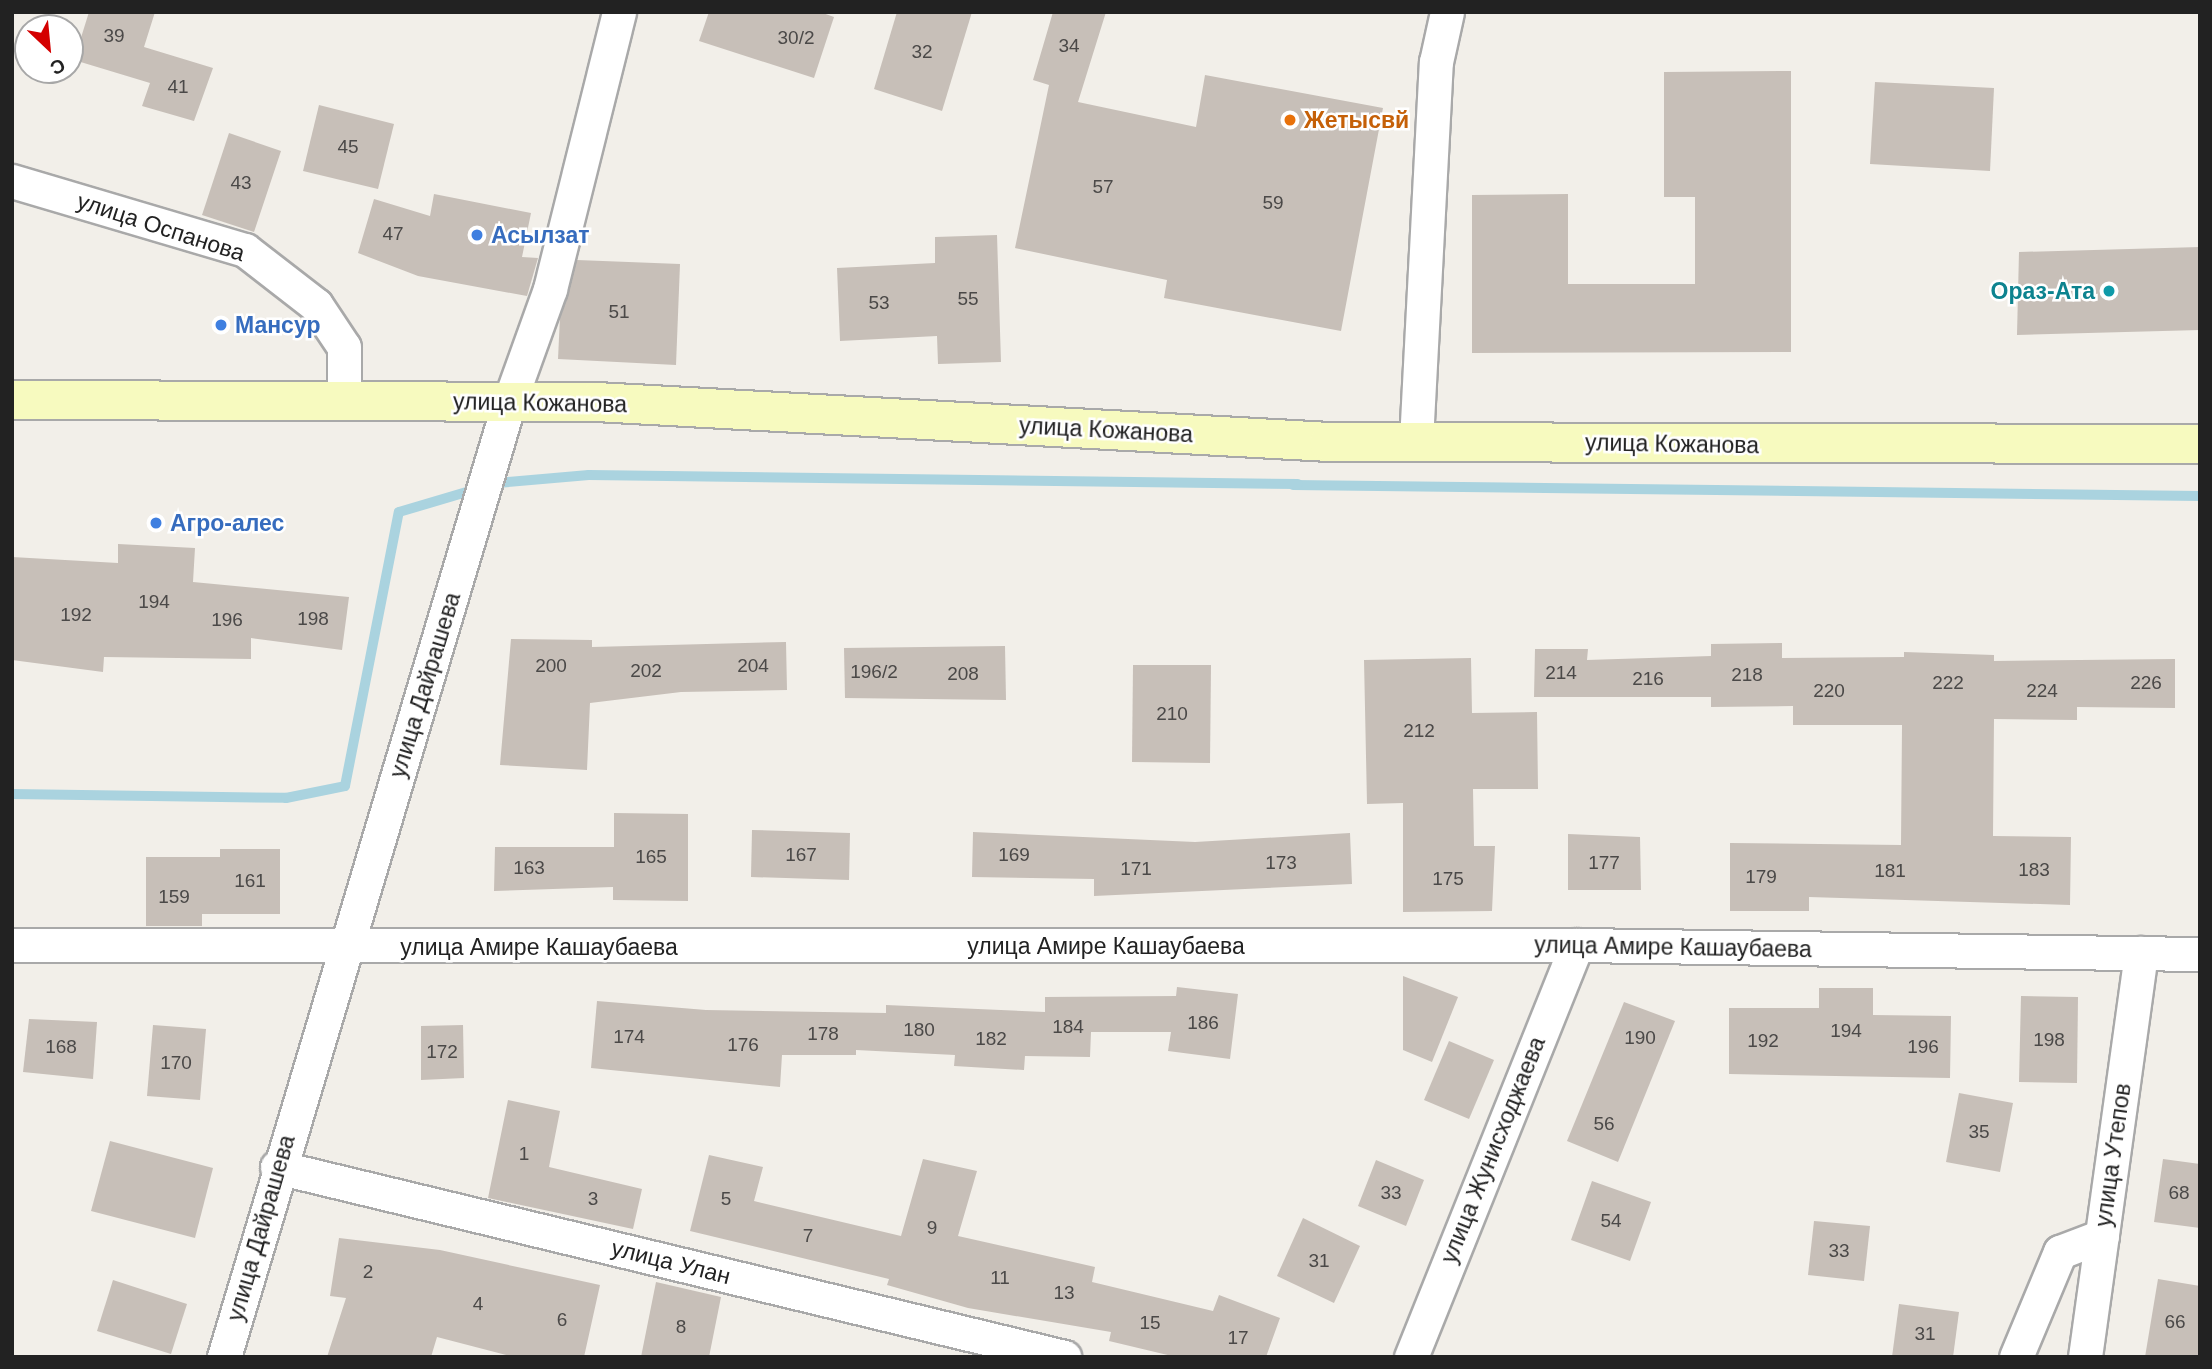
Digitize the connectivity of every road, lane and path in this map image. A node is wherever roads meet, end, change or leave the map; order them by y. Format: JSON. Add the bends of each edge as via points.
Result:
{"nodes":[{"id":1,"x":619,"y":12,"type":"edge"},
{"id":2,"x":1447,"y":12,"type":"edge"},
{"id":3,"x":12,"y":181,"type":"edge"},
{"id":4,"x":12,"y":400,"type":"edge"},
{"id":5,"x":344,"y":402,"type":"junction"},
{"id":6,"x":509,"y":403,"type":"junction"},
{"id":7,"x":1416,"y":441,"type":"junction"},
{"id":8,"x":2200,"y":444,"type":"edge"},
{"id":9,"x":1577,"y":944,"type":"junction"},
{"id":10,"x":12,"y":945,"type":"edge"},
{"id":11,"x":346,"y":948,"type":"junction"},
{"id":12,"x":2141,"y":953,"type":"junction"},
{"id":13,"x":2200,"y":954,"type":"edge"},
{"id":14,"x":277,"y":1167,"type":"junction"},
{"id":15,"x":2102,"y":1236,"type":"junction"},
{"id":16,"x":224,"y":1357,"type":"edge"},
{"id":17,"x":1064,"y":1357,"type":"edge"},
{"id":18,"x":1411,"y":1357,"type":"edge"},
{"id":19,"x":2016,"y":1357,"type":"edge"},
{"id":20,"x":2085,"y":1357,"type":"edge"}],
"edges":[{"from":1,"to":6,"type":"street","name":"улица Дайрашева","via":[[550,289]]},
{"from":2,"to":7,"type":"street","via":[[1436,62]]},
{"from":3,"to":5,"type":"street","name":"улица Оспанова","via":[[244,250],[316,305],[344,347]]},
{"from":4,"to":5,"type":"main road","name":"улица Кожанова"},
{"from":5,"to":6,"type":"main road","name":"улица Кожанова"},
{"from":6,"to":7,"type":"main road","name":"улица Кожанова"},
{"from":6,"to":11,"type":"street","name":"улица Дайрашева"},
{"from":7,"to":8,"type":"main road","name":"улица Кожанова"},
{"from":9,"to":11,"type":"street","name":"улица Амире Кашаубаева"},
{"from":9,"to":12,"type":"street","name":"улица Амире Кашаубаева"},
{"from":9,"to":18,"type":"street","name":"улица Жунисходжаева"},
{"from":10,"to":11,"type":"street","name":"улица Амире Кашаубаева"},
{"from":11,"to":14,"type":"street","name":"улица Дайрашева"},
{"from":12,"to":13,"type":"street","name":"улица Амире Кашаубаева"},
{"from":12,"to":15,"type":"street","name":"улица Утепов"},
{"from":14,"to":16,"type":"street","name":"улица Дайрашева"},
{"from":14,"to":17,"type":"street","name":"улица Улан"},
{"from":15,"to":19,"type":"street","via":[[2060,1252]]},
{"from":15,"to":20,"type":"street","name":"улица Утепов"}]}
